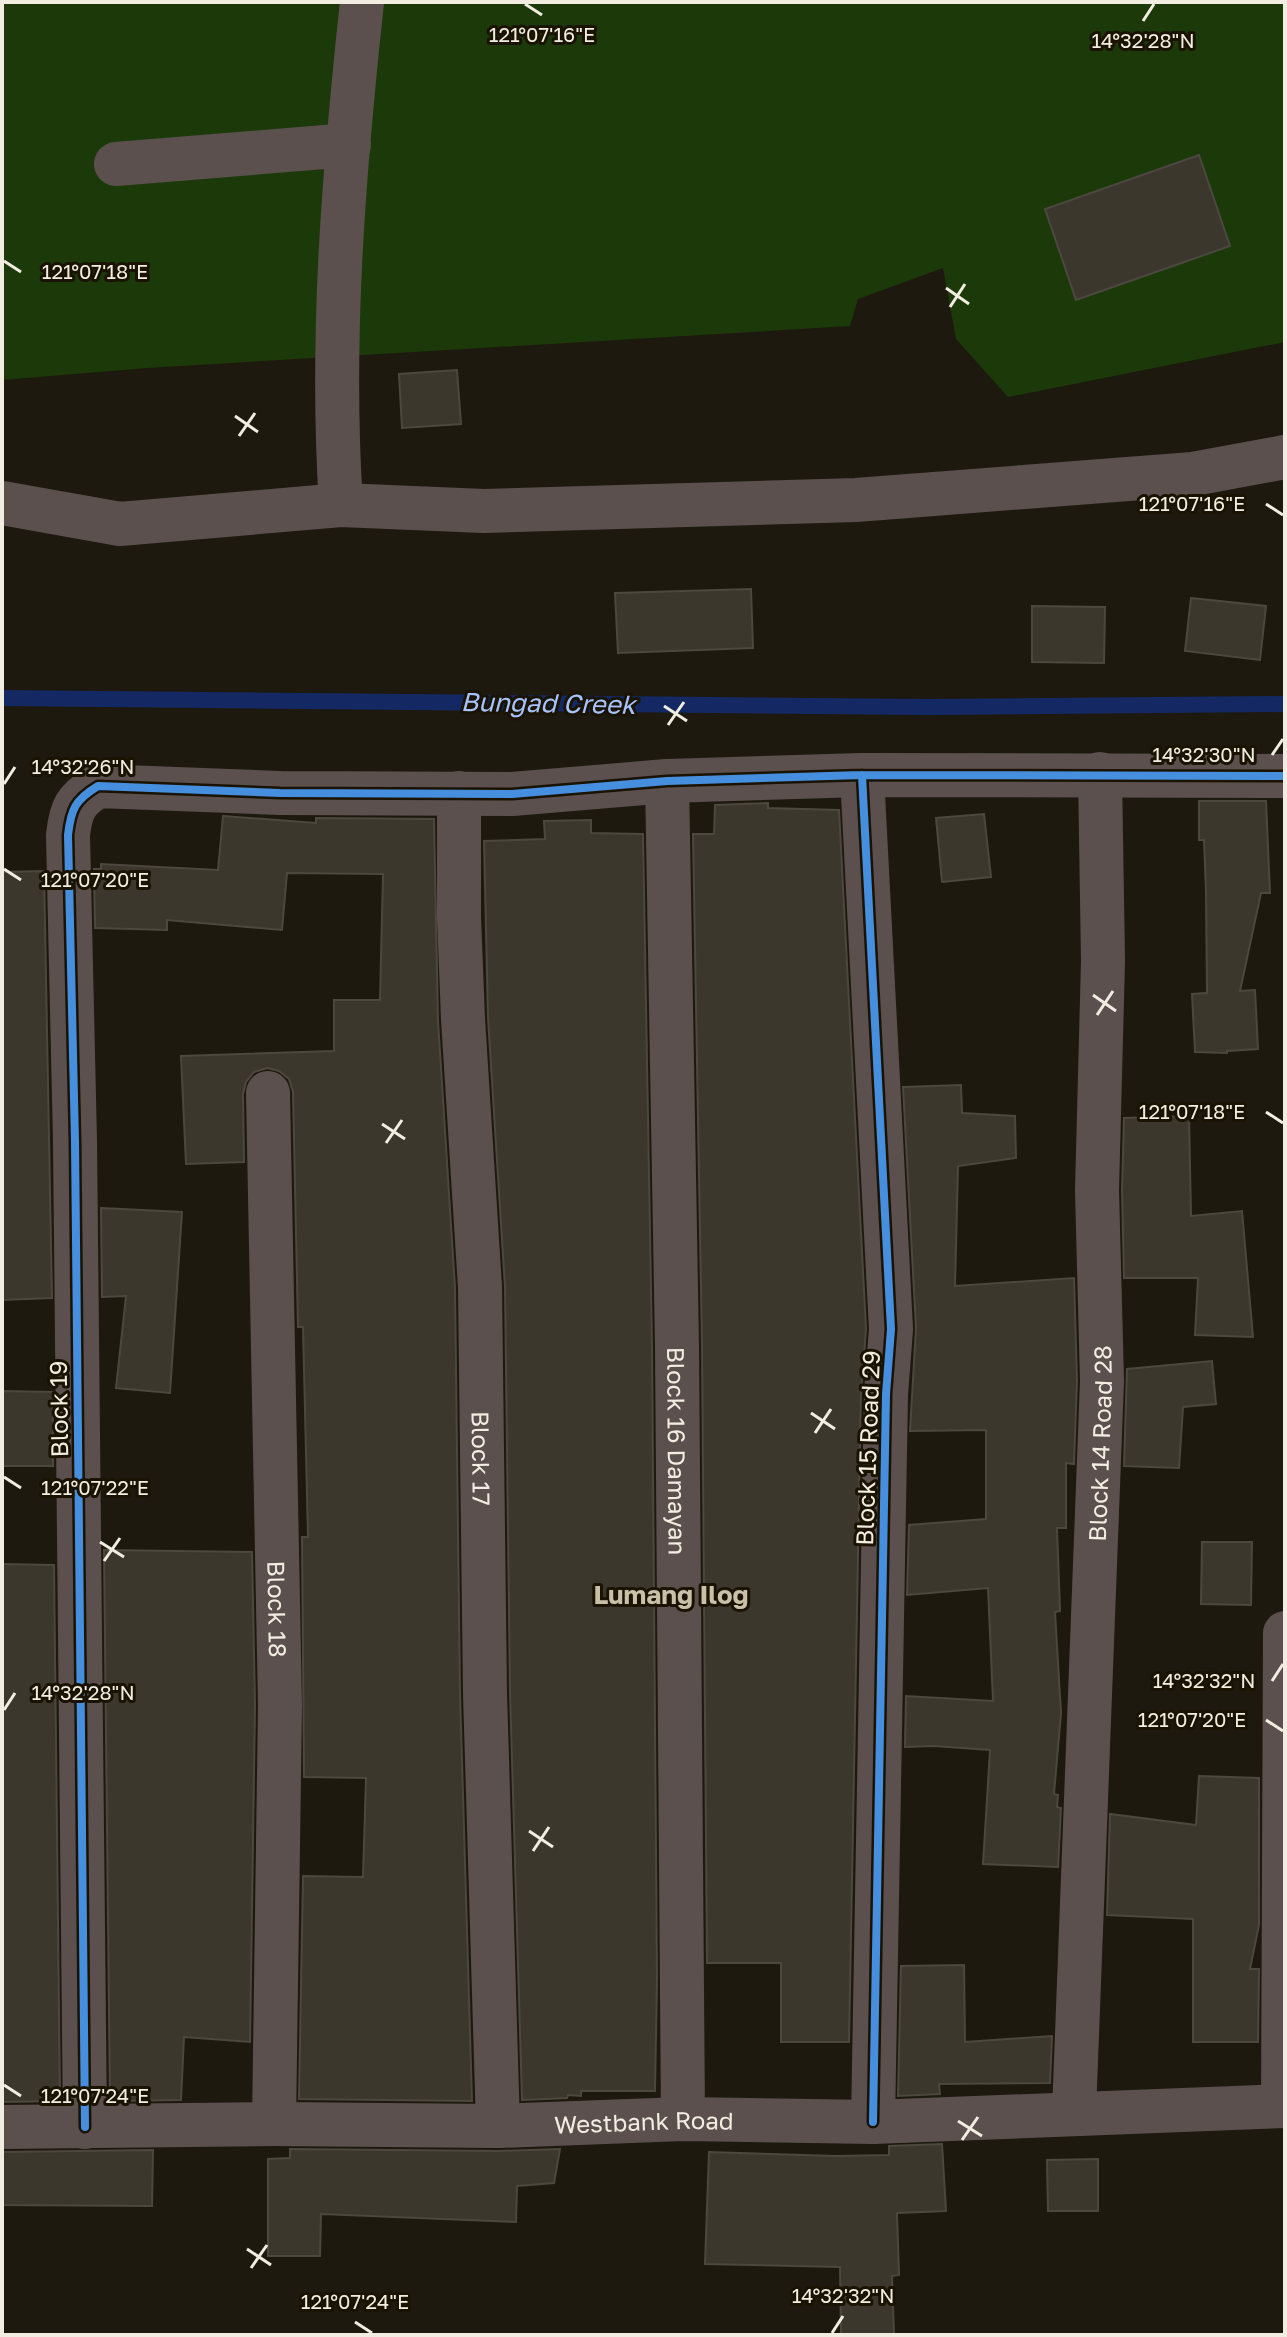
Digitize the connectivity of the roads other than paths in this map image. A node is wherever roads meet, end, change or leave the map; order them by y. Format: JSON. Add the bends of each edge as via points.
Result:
{"nodes":[{"id":1,"x":362,"y":2,"type":"edge"},
{"id":2,"x":349,"y":145,"type":"junction"},
{"id":3,"x":116,"y":164,"type":"dead end"},
{"id":4,"x":1285,"y":457,"type":"edge"},
{"id":5,"x":2,"y":503,"type":"edge"},
{"id":6,"x":341,"y":505,"type":"junction"},
{"id":7,"x":1100,"y":774,"type":"junction"},
{"id":8,"x":862,"y":775,"type":"junction"},
{"id":9,"x":1285,"y":776,"type":"edge"},
{"id":10,"x":667,"y":781,"type":"junction"},
{"id":11,"x":459,"y":793,"type":"junction"},
{"id":12,"x":268,"y":1093,"type":"dead end"},
{"id":13,"x":1285,"y":1633,"type":"edge"},
{"id":14,"x":1284,"y":2106,"type":"edge"},
{"id":15,"x":1074,"y":2113,"type":"junction"},
{"id":16,"x":683,"y":2119,"type":"junction"},
{"id":17,"x":873,"y":2122,"type":"junction"},
{"id":18,"x":274,"y":2124,"type":"junction"},
{"id":19,"x":498,"y":2126,"type":"junction"},
{"id":20,"x":2,"y":2127,"type":"edge"},
{"id":21,"x":85,"y":2127,"type":"junction"}],
"edges":[{"from":1,"to":2,"type":"street"},
{"from":2,"to":3,"type":"street"},
{"from":2,"to":6,"type":"street","via":[[336,312]]},
{"from":4,"to":6,"type":"street","via":[[1193,474],[856,500],[484,511]]},
{"from":5,"to":6,"type":"street","via":[[120,524]]},
{"from":7,"to":8,"type":"street","name":"Block 19"},
{"from":7,"to":9,"type":"street","name":"Block 19"},
{"from":7,"to":15,"type":"street","name":"Block 14 Road 28","via":[[1103,961],[1097,1190],[1102,1381]]},
{"from":8,"to":10,"type":"street","name":"Block 19"},
{"from":8,"to":17,"type":"street","name":"Block 15 Road 29","via":[[891,1329]]},
{"from":10,"to":11,"type":"street","name":"Block 19","via":[[512,794]]},
{"from":10,"to":16,"type":"street","name":"Block 16 Damayan"},
{"from":11,"to":19,"type":"street","name":"Block 17","via":[[463,1019],[480,1287]]},
{"from":11,"to":21,"type":"street","name":"Block 19","via":[[98,786],[80,796],[70,815]]},
{"from":12,"to":18,"type":"street","name":"Block 18","via":[[280,1705]]},
{"from":13,"to":14,"type":"street"},
{"from":14,"to":15,"type":"street","name":"Westbank Road"},
{"from":15,"to":17,"type":"street","name":"Westbank Road"},
{"from":16,"to":17,"type":"street","name":"Westbank Road"},
{"from":16,"to":19,"type":"street","name":"Westbank Road"},
{"from":18,"to":19,"type":"street","name":"Westbank Road"},
{"from":18,"to":21,"type":"street","name":"Westbank Road"},
{"from":20,"to":21,"type":"street","name":"Westbank Road"}]}
